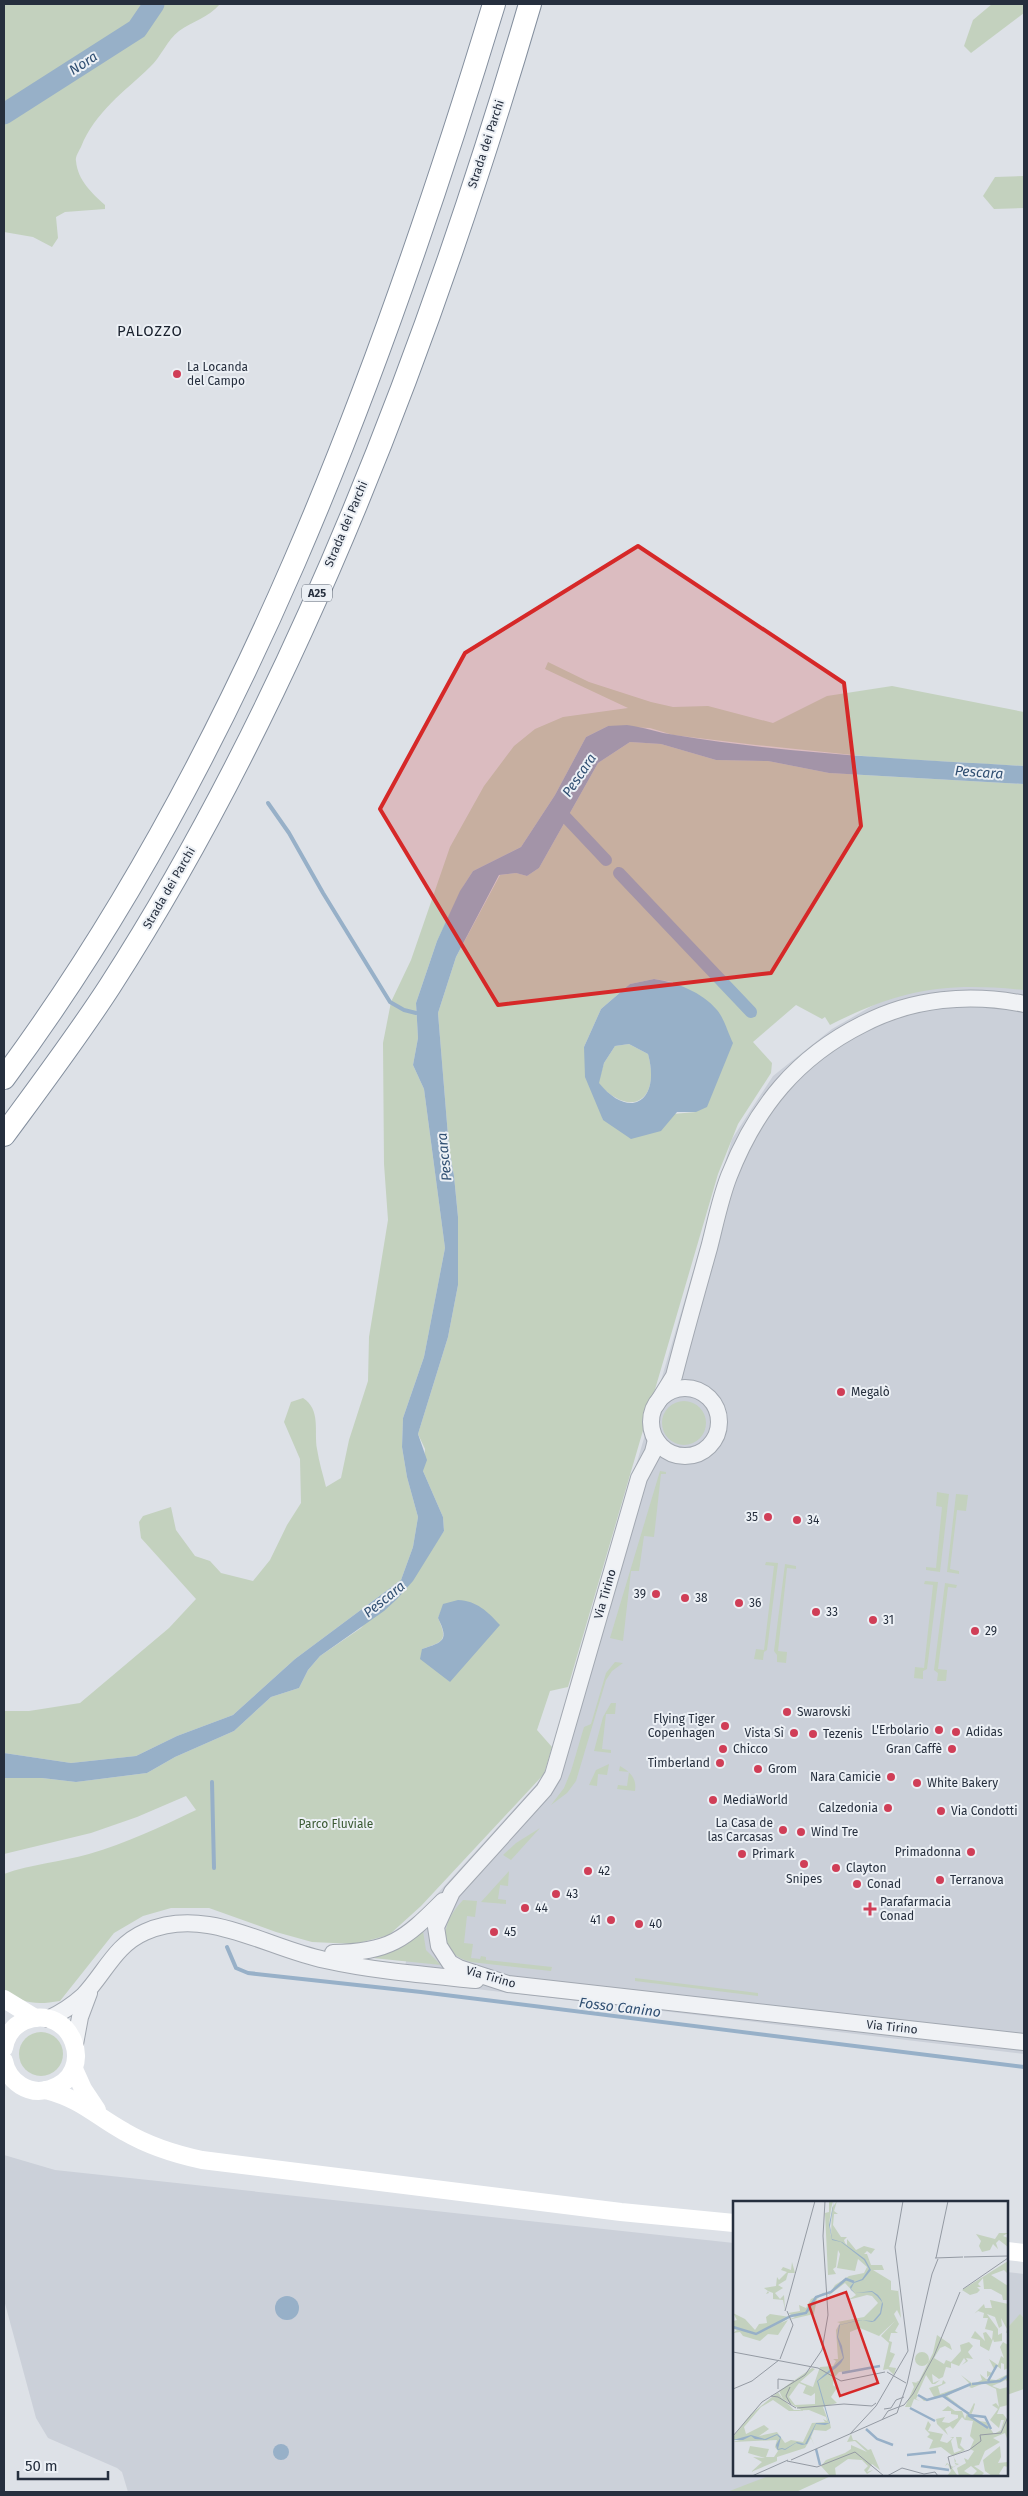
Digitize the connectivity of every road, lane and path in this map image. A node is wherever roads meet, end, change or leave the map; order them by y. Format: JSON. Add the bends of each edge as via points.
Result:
{"nodes":[{"id":1,"x":494,"y":4,"type":"edge"},
{"id":2,"x":530,"y":4,"type":"edge"},
{"id":3,"x":1024,"y":1004,"type":"edge"},
{"id":4,"x":4,"y":1078,"type":"edge"},
{"id":5,"x":4,"y":1135,"type":"edge"},
{"id":6,"x":656,"y":1405,"type":"junction"},
{"id":7,"x":656,"y":1440,"type":"junction"},
{"id":8,"x":452,"y":1892,"type":"junction"},
{"id":9,"x":298,"y":1954,"type":"junction"},
{"id":10,"x":98,"y":1978,"type":"junction"},
{"id":11,"x":508,"y":1984,"type":"junction"},
{"id":12,"x":4,"y":1999,"type":"edge"},
{"id":13,"x":41,"y":2018,"type":"junction"},
{"id":14,"x":4,"y":2022,"type":"edge"},
{"id":15,"x":1024,"y":2042,"type":"edge"},
{"id":16,"x":75,"y":2044,"type":"junction"},
{"id":17,"x":4,"y":2045,"type":"edge"},
{"id":18,"x":4,"y":2061,"type":"edge"},
{"id":19,"x":74,"y":2069,"type":"junction"},
{"id":20,"x":46,"y":2090,"type":"junction"},
{"id":21,"x":104,"y":2118,"type":"junction"},
{"id":22,"x":733,"y":2223,"type":"edge"},
{"id":23,"x":1008,"y":2251,"type":"edge"},
{"id":24,"x":1024,"y":2253,"type":"edge"}],
"edges":[{"from":1,"to":4,"type":"highway","number":"A25","via":[[450,143],[365,384],[269,616],[214,732],[144,863],[80,966]]},
{"from":2,"to":5,"type":"highway","name":"Strada dei Parchi","number":"A25","via":[[456,236],[398,397],[285,664],[228,780],[155,913],[74,1040]]},
{"from":3,"to":6,"type":"street","via":[[994,998],[943,999],[882,1014],[841,1035],[785,1080],[770,1098],[728,1177],[674,1376]]},
{"from":6,"to":7,"type":"street","via":[[651,1422]]},
{"from":6,"to":7,"type":"street","via":[[672,1391],[694,1390],[712,1402],[719,1422],[711,1445],[694,1455],[673,1454]]},
{"from":7,"to":8,"type":"street","name":"Via Tirino","via":[[638,1478],[553,1774],[544,1790]]},
{"from":8,"to":9,"type":"street","via":[[406,1936],[383,1948],[353,1953]]},
{"from":8,"to":11,"type":"street","name":"Via Tirino","via":[[435,1931],[444,1955],[459,1968]]},
{"from":9,"to":10,"type":"street","via":[[210,1924],[174,1924],[153,1929],[124,1944]]},
{"from":9,"to":11,"type":"street","via":[[327,1961]]},
{"from":10,"to":13,"type":"street","via":[[74,2004]]},
{"from":10,"to":16,"type":"street","via":[[82,2009]]},
{"from":11,"to":15,"type":"street","name":"Via Tirino"},
{"from":12,"to":13,"type":"main road"},
{"from":13,"to":16,"type":"main road","via":[[62,2025]]},
{"from":13,"to":17,"type":"main road","via":[[14,2028]]},
{"from":14,"to":17,"type":"main road"},
{"from":16,"to":19,"type":"main road"},
{"from":18,"to":20,"type":"main road","via":[[15,2082],[30,2089]]},
{"from":19,"to":20,"type":"main road","via":[[63,2083]]},
{"from":19,"to":21,"type":"main road","via":[[90,2101]]},
{"from":20,"to":21,"type":"main road","via":[[78,2101]]},
{"from":21,"to":22,"type":"main road","via":[[159,2149],[202,2160]]},
{"from":23,"to":24,"type":"main road"}]}
